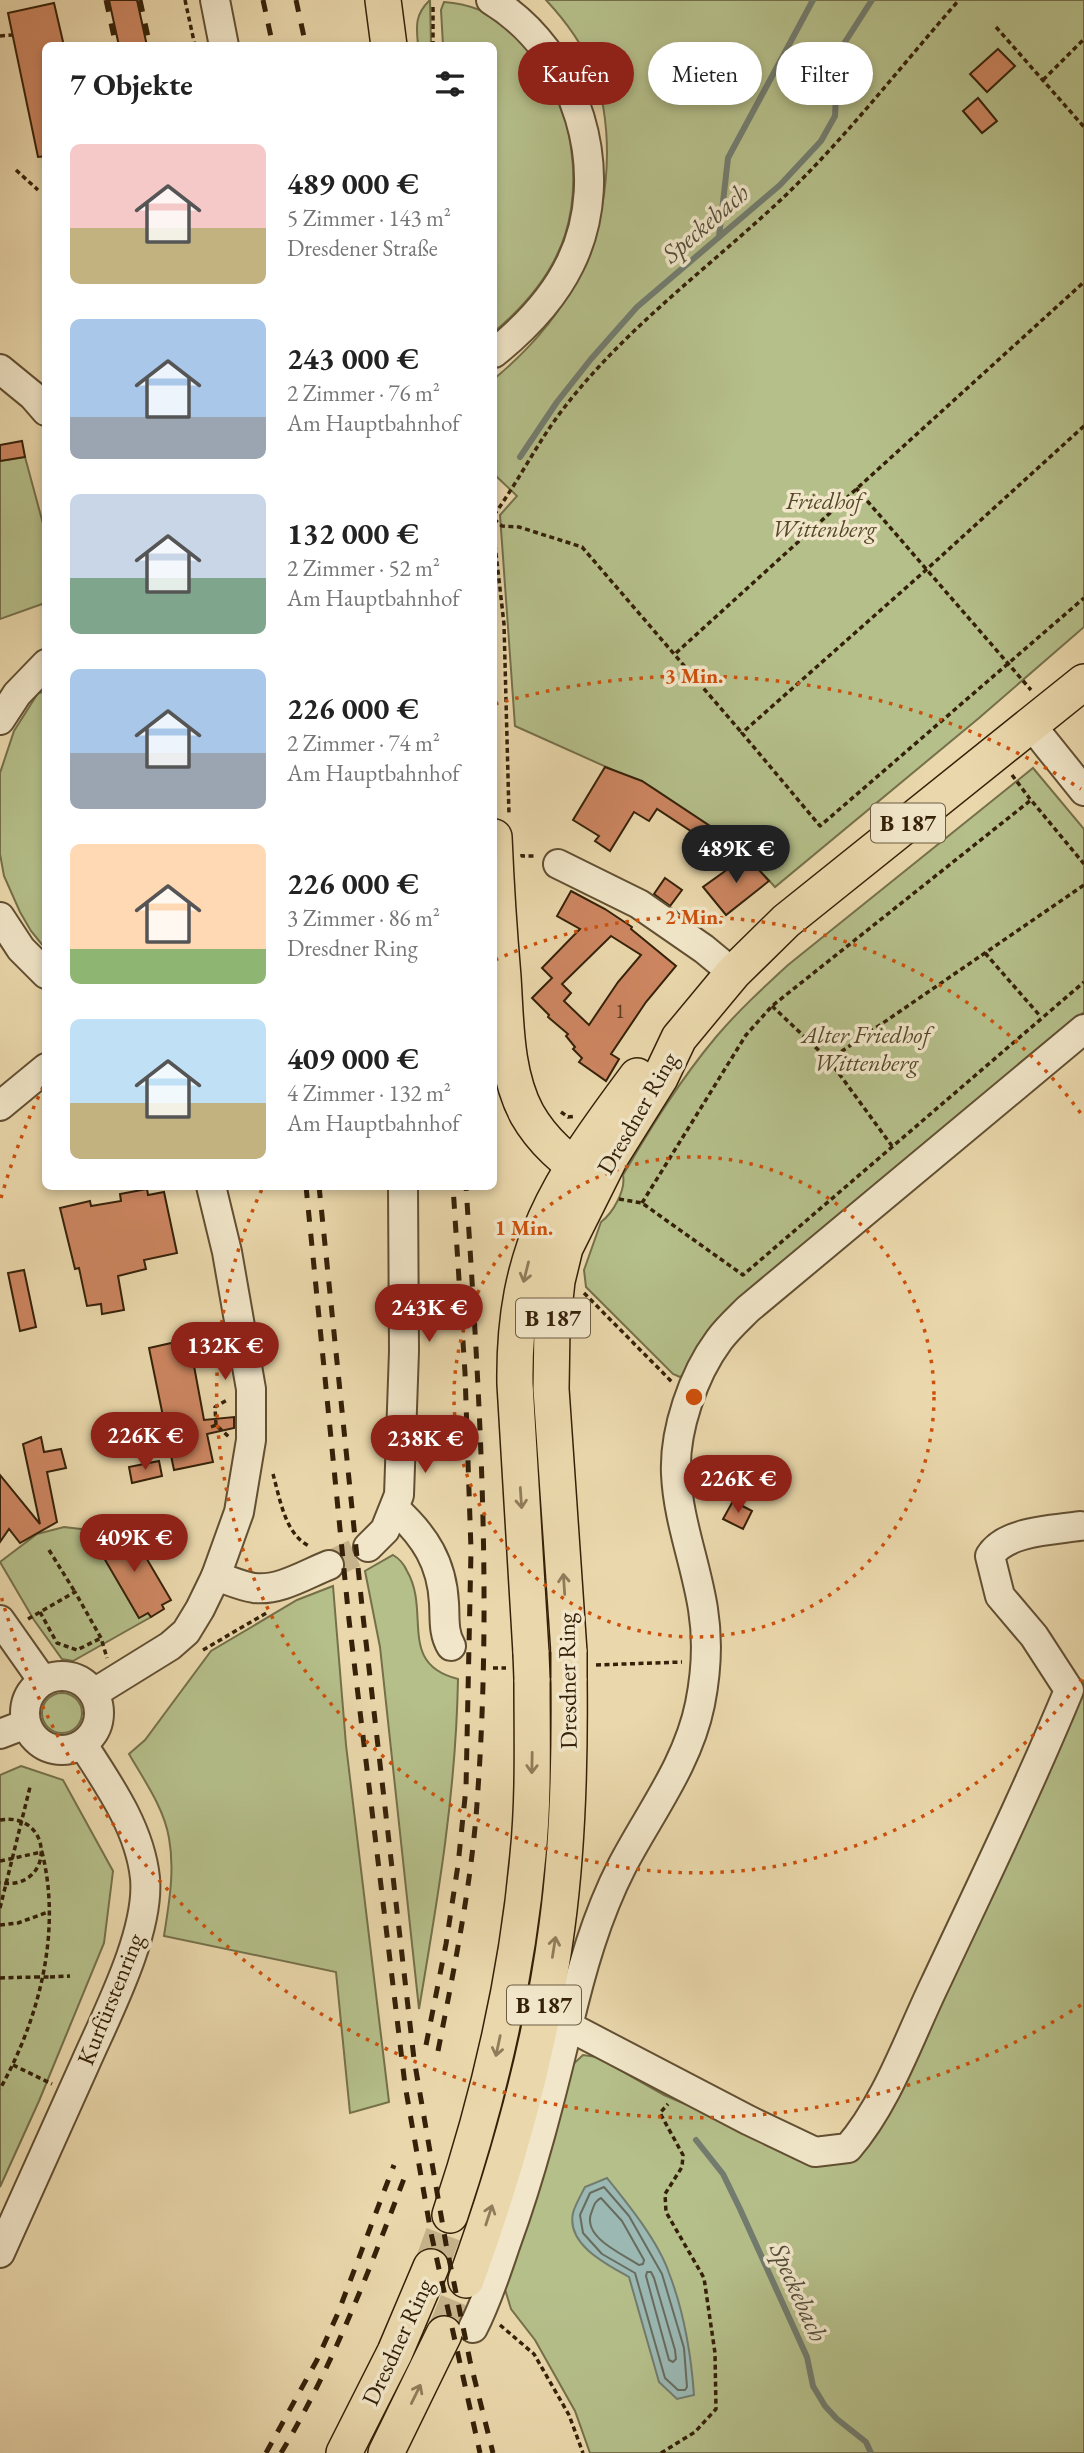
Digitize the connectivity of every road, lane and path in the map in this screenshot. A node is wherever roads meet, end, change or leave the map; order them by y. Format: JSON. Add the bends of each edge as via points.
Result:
{"nodes":[{"id":1,"x":185,"y":0,"type":"edge"},
{"id":2,"x":215,"y":0,"type":"edge"},
{"id":3,"x":383,"y":0,"type":"edge"},
{"id":4,"x":491,"y":0,"type":"edge"},
{"id":5,"x":959,"y":0,"type":"edge"},
{"id":6,"x":433,"y":5,"type":"dead end"},
{"id":7,"x":996,"y":27,"type":"dead end"},
{"id":8,"x":12,"y":35,"type":"dead end"},
{"id":9,"x":0,"y":36,"type":"edge"},
{"id":10,"x":1084,"y":40,"type":"edge"},
{"id":11,"x":194,"y":42,"type":"edge"},
{"id":12,"x":223,"y":42,"type":"edge"},
{"id":13,"x":388,"y":42,"type":"edge"},
{"id":14,"x":433,"y":42,"type":"edge"},
{"id":15,"x":1043,"y":80,"type":"junction"},
{"id":16,"x":1084,"y":127,"type":"edge"},
{"id":17,"x":16,"y":170,"type":"dead end"},
{"id":18,"x":38,"y":190,"type":"dead end"},
{"id":19,"x":1084,"y":282,"type":"edge"},
{"id":20,"x":497,"y":350,"type":"edge"},
{"id":21,"x":0,"y":369,"type":"edge"},
{"id":22,"x":42,"y":406,"type":"edge"},
{"id":23,"x":1084,"y":426,"type":"edge"},
{"id":24,"x":856,"y":488,"type":"junction"},
{"id":25,"x":497,"y":512,"type":"edge"},
{"id":26,"x":497,"y":520,"type":"edge"},
{"id":27,"x":926,"y":570,"type":"junction"},
{"id":28,"x":1084,"y":598,"type":"edge"},
{"id":29,"x":676,"y":653,"type":"junction"},
{"id":30,"x":1009,"y":665,"type":"junction"},
{"id":31,"x":42,"y":668,"type":"edge"},
{"id":32,"x":1084,"y":682,"type":"edge"},
{"id":33,"x":1040,"y":718,"type":"junction"},
{"id":34,"x":0,"y":720,"type":"edge"},
{"id":35,"x":743,"y":733,"type":"junction"},
{"id":36,"x":1084,"y":791,"type":"edge"},
{"id":37,"x":507,"y":842,"type":"edge"},
{"id":38,"x":558,"y":864,"type":"joint"},
{"id":39,"x":1084,"y":864,"type":"edge"},
{"id":40,"x":1084,"y":885,"type":"edge"},
{"id":41,"x":0,"y":917,"type":"edge"},
{"id":42,"x":985,"y":953,"type":"junction"},
{"id":43,"x":42,"y":970,"type":"edge"},
{"id":44,"x":733,"y":973,"type":"junction"},
{"id":45,"x":1084,"y":982,"type":"edge"},
{"id":46,"x":772,"y":1006,"type":"junction"},
{"id":47,"x":1042,"y":1018,"type":"junction"},
{"id":48,"x":1084,"y":1029,"type":"edge"},
{"id":49,"x":829,"y":1060,"type":"junction"},
{"id":50,"x":42,"y":1071,"type":"edge"},
{"id":51,"x":0,"y":1106,"type":"edge"},
{"id":52,"x":891,"y":1146,"type":"junction"},
{"id":53,"x":596,"y":1182,"type":"junction"},
{"id":54,"x":212,"y":1190,"type":"edge"},
{"id":55,"x":403,"y":1190,"type":"edge"},
{"id":56,"x":642,"y":1203,"type":"junction"},
{"id":57,"x":576,"y":1285,"type":"dead end"},
{"id":58,"x":690,"y":1396,"type":"junction"},
{"id":59,"x":211,"y":1427,"type":"dead end"},
{"id":60,"x":231,"y":1438,"type":"dead end"},
{"id":61,"x":273,"y":1474,"type":"dead end"},
{"id":62,"x":395,"y":1509,"type":"junction"},
{"id":63,"x":1080,"y":1526,"type":"dead end"},
{"id":64,"x":368,"y":1548,"type":"tunnel mouth"},
{"id":65,"x":49,"y":1550,"type":"dead end"},
{"id":66,"x":322,"y":1556,"type":"joint"},
{"id":67,"x":216,"y":1576,"type":"junction"},
{"id":68,"x":75,"y":1592,"type":"junction"},
{"id":69,"x":40,"y":1612,"type":"junction"},
{"id":70,"x":28,"y":1619,"type":"dead end"},
{"id":71,"x":0,"y":1620,"type":"edge"},
{"id":72,"x":101,"y":1638,"type":"junction"},
{"id":73,"x":451,"y":1646,"type":"dead end"},
{"id":74,"x":107,"y":1660,"type":"dead end"},
{"id":75,"x":705,"y":1662,"type":"junction"},
{"id":76,"x":576,"y":1665,"type":"junction"},
{"id":77,"x":43,"y":1681,"type":"junction"},
{"id":78,"x":94,"y":1693,"type":"junction"},
{"id":79,"x":26,"y":1724,"type":"junction"},
{"id":80,"x":0,"y":1734,"type":"edge"},
{"id":81,"x":83,"y":1745,"type":"junction"},
{"id":82,"x":30,"y":1787,"type":"dead end"},
{"id":83,"x":0,"y":1820,"type":"edge"},
{"id":84,"x":22,"y":1821,"type":"junction"},
{"id":85,"x":42,"y":1852,"type":"junction"},
{"id":86,"x":12,"y":1858,"type":"junction"},
{"id":87,"x":0,"y":1861,"type":"edge"},
{"id":88,"x":0,"y":1883,"type":"edge"},
{"id":89,"x":6,"y":1884,"type":"junction"},
{"id":90,"x":2,"y":1902,"type":"edge"},
{"id":91,"x":0,"y":1908,"type":"edge"},
{"id":92,"x":49,"y":1912,"type":"junction"},
{"id":93,"x":0,"y":1925,"type":"edge"},
{"id":94,"x":70,"y":1976,"type":"dead end"},
{"id":95,"x":42,"y":1977,"type":"junction"},
{"id":96,"x":0,"y":1978,"type":"edge"},
{"id":97,"x":568,"y":2026,"type":"junction"},
{"id":98,"x":13,"y":2065,"type":"junction"},
{"id":99,"x":684,"y":2087,"type":"junction"},
{"id":100,"x":0,"y":2089,"type":"edge"},
{"id":101,"x":72,"y":2092,"type":"junction"},
{"id":102,"x":450,"y":2215,"type":"tunnel mouth"},
{"id":103,"x":0,"y":2253,"type":"edge"},
{"id":104,"x":431,"y":2267,"type":"tunnel mouth"},
{"id":105,"x":467,"y":2312,"type":"junction"},
{"id":106,"x":344,"y":2453,"type":"edge"},
{"id":107,"x":386,"y":2453,"type":"edge"},
{"id":108,"x":583,"y":2453,"type":"edge"},
{"id":109,"x":661,"y":2453,"type":"edge"}],
"edges":[{"from":1,"to":11,"type":"path"},
{"from":2,"to":12,"type":"street"},
{"from":3,"to":13,"type":"main road"},
{"from":4,"to":20,"type":"street","via":[[508,10],[554,59],[581,124],[587,172],[585,219],[571,263],[545,303]]},
{"from":5,"to":25,"type":"path","via":[[814,167],[614,350],[566,405]]},
{"from":6,"to":14,"type":"path"},
{"from":7,"to":15,"type":"path"},
{"from":8,"to":9,"type":"path"},
{"from":10,"to":15,"type":"path"},
{"from":15,"to":16,"type":"path"},
{"from":17,"to":18,"type":"path"},
{"from":19,"to":24,"type":"path"},
{"from":21,"to":22,"type":"street"},
{"from":23,"to":27,"type":"path"},
{"from":24,"to":27,"type":"path"},
{"from":24,"to":29,"type":"path"},
{"from":26,"to":29,"type":"path","via":[[502,526],[582,547]]},
{"from":27,"to":30,"type":"path"},
{"from":27,"to":35,"type":"path"},
{"from":28,"to":30,"type":"path"},
{"from":29,"to":35,"type":"path"},
{"from":30,"to":33,"type":"path"},
{"from":30,"to":35,"type":"path","via":[[820,826]]},
{"from":31,"to":34,"type":"street"},
{"from":32,"to":33,"type":"main road","number":"B 187"},
{"from":33,"to":36,"type":"street"},
{"from":33,"to":44,"type":"main road","number":"B 187","via":[[786,921]]},
{"from":37,"to":38,"type":"path","via":[[522,856],[546,855]]},
{"from":37,"to":53,"type":"main road","via":[[505,1009],[513,1076],[533,1123],[557,1153]]},
{"from":38,"to":44,"type":"street","via":[[639,904]]},
{"from":39,"to":46,"type":"path","via":[[1031,800]]},
{"from":40,"to":42,"type":"path"},
{"from":41,"to":43,"type":"street"},
{"from":42,"to":47,"type":"path"},
{"from":42,"to":49,"type":"path"},
{"from":44,"to":53,"type":"main road","name":"Dresdner Ring","number":"B 187","via":[[679,1038],[660,1078]]},
{"from":45,"to":47,"type":"path"},
{"from":46,"to":49,"type":"path"},
{"from":46,"to":56,"type":"path","via":[[747,1035]]},
{"from":47,"to":52,"type":"path"},
{"from":48,"to":58,"type":"street","via":[[748,1309],[720,1338]]},
{"from":49,"to":52,"type":"path"},
{"from":50,"to":51,"type":"street"},
{"from":52,"to":56,"type":"path","via":[[743,1275]]},
{"from":53,"to":56,"type":"path"},
{"from":76,"to":53,"type":"main road","name":"Dresdner Ring","number":"B 187","one_way":true,"via":[[551,1389],[551,1328],[565,1248]]},
{"from":53,"to":102,"type":"main road","name":"Dresdner Ring","number":"B 187","one_way":true,"via":[[548,1209],[522,1286],[515,1340],[532,1666],[528,1854],[514,1962],[489,2084]]},
{"from":54,"to":67,"type":"street","via":[[248,1368],[252,1415],[239,1512]]},
{"from":55,"to":62,"type":"street","via":[[401,1474]]},
{"from":57,"to":58,"type":"path"},
{"from":58,"to":75,"type":"street","via":[[676,1472],[704,1611]]},
{"from":59,"to":60,"type":"path","via":[[216,1425]]},
{"from":61,"to":66,"type":"path","via":[[294,1536]]},
{"from":62,"to":64,"type":"street","via":[[385,1530]]},
{"from":62,"to":73,"type":"street","via":[[421,1535],[439,1567],[446,1637]]},
{"from":63,"to":99,"type":"street","via":[[1011,1538],[990,1556],[1000,1595],[1069,1690],[867,2126],[848,2148],[815,2152]]},
{"from":65,"to":68,"type":"path"},
{"from":66,"to":67,"type":"street","via":[[279,1586],[254,1588]]},
{"from":67,"to":78,"type":"street","via":[[193,1622],[178,1640]]},
{"from":68,"to":69,"type":"path"},
{"from":68,"to":72,"type":"path"},
{"from":69,"to":70,"type":"path"},
{"from":69,"to":72,"type":"path","via":[[57,1643],[77,1650]]},
{"from":71,"to":77,"type":"street"},
{"from":72,"to":74,"type":"path"},
{"from":75,"to":76,"type":"path"},
{"from":75,"to":97,"type":"street","via":[[699,1706],[686,1748],[597,1921]]},
{"from":105,"to":76,"type":"main road","name":"Dresdner Ring","number":"B 187","one_way":true,"via":[[517,2125],[546,1993],[567,1828]]},
{"from":77,"to":78,"type":"street","via":[[73,1677]]},
{"from":77,"to":79,"type":"street","via":[[26,1704]]},
{"from":78,"to":81,"type":"street","via":[[99,1721]]},
{"from":79,"to":80,"type":"street"},
{"from":79,"to":81,"type":"street","via":[[37,1741],[49,1748],[70,1750]]},
{"from":81,"to":101,"type":"street","name":"Kurfürstenring","via":[[128,1821],[142,1860],[145,1899],[131,1954]]},
{"from":82,"to":84,"type":"path"},
{"from":83,"to":84,"type":"path"},
{"from":84,"to":85,"type":"path","via":[[38,1836]]},
{"from":84,"to":86,"type":"path"},
{"from":85,"to":86,"type":"path"},
{"from":85,"to":89,"type":"path","via":[[32,1875],[23,1882]]},
{"from":85,"to":92,"type":"path"},
{"from":86,"to":87,"type":"path"},
{"from":86,"to":89,"type":"path"},
{"from":88,"to":89,"type":"path"},
{"from":89,"to":90,"type":"path"},
{"from":90,"to":91,"type":"path"},
{"from":92,"to":93,"type":"path"},
{"from":92,"to":95,"type":"path"},
{"from":94,"to":95,"type":"path"},
{"from":95,"to":96,"type":"path"},
{"from":95,"to":98,"type":"path","via":[[35,2011]]},
{"from":97,"to":99,"type":"street"},
{"from":97,"to":105,"type":"street","via":[[539,2141]]},
{"from":98,"to":100,"type":"path"},
{"from":98,"to":101,"type":"path"},
{"from":99,"to":109,"type":"path","via":[[660,2113],[683,2155],[682,2167],[665,2194],[666,2212],[704,2278],[715,2353],[716,2409],[695,2432]]},
{"from":101,"to":103,"type":"street","name":"Kurfürstenring"},
{"from":104,"to":106,"type":"main road","name":"Dresdner Ring"},
{"from":107,"to":105,"type":"main road","name":"Dresdner Ring","number":"B 187","one_way":true},
{"from":105,"to":108,"type":"path","via":[[502,2326],[534,2354],[569,2414]]}]}
